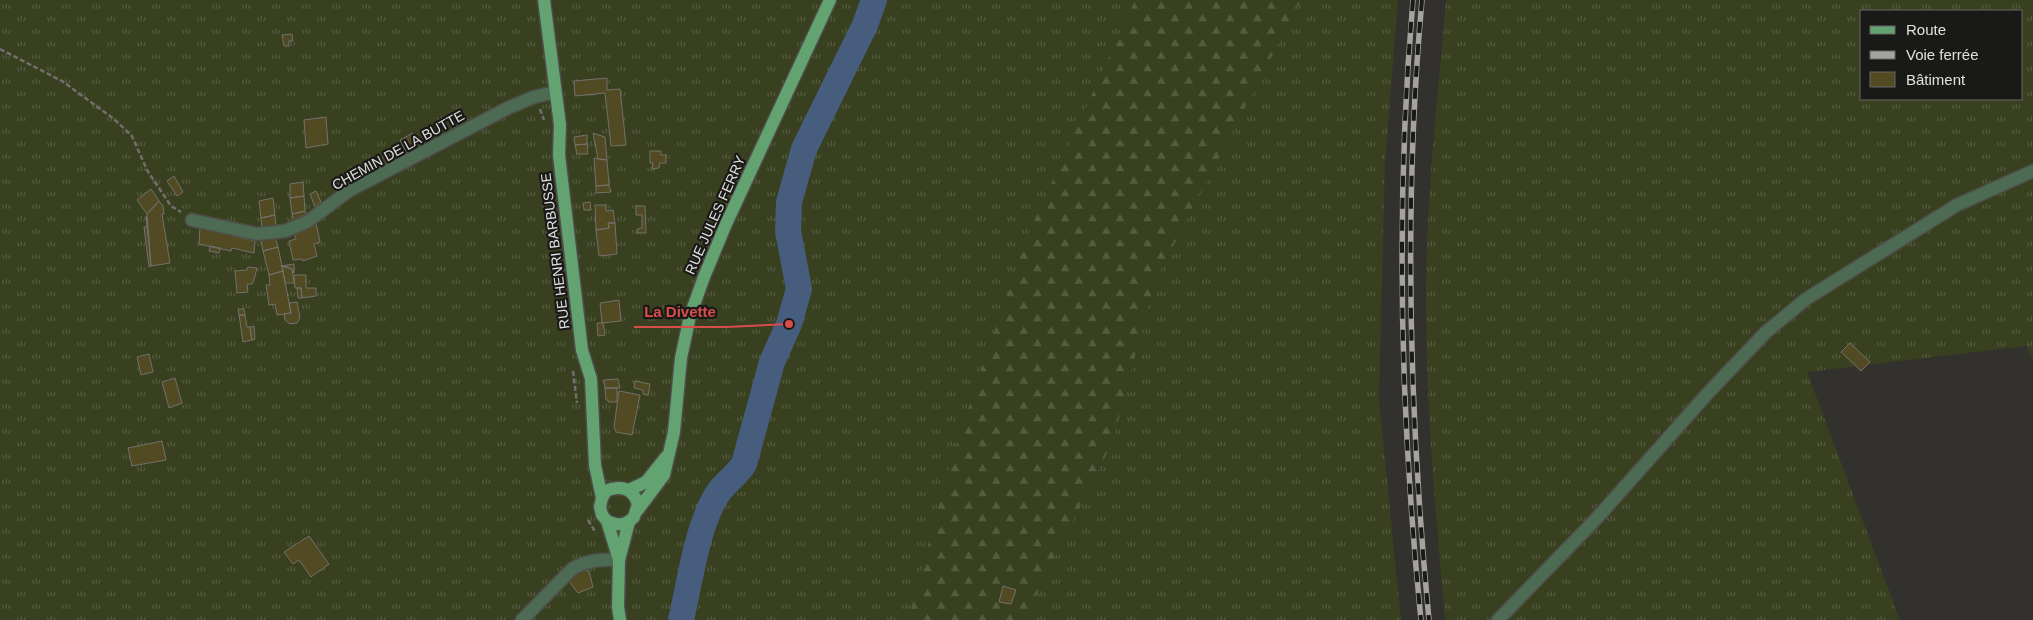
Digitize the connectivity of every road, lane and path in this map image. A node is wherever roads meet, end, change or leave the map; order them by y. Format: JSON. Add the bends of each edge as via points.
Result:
{"nodes":[{"id":1,"x":544,"y":0,"type":"edge"},
{"id":2,"x":830,"y":0,"type":"edge"},
{"id":3,"x":0,"y":49,"type":"edge"},
{"id":4,"x":556,"y":92,"type":"junction"},
{"id":5,"x":2033,"y":171,"type":"edge"},
{"id":6,"x":192,"y":220,"type":"joint"},
{"id":7,"x":668,"y":455,"type":"junction"},
{"id":8,"x":595,"y":456,"type":"junction"},
{"id":9,"x":614,"y":488,"type":"junction"},
{"id":10,"x":629,"y":490,"type":"junction"},
{"id":11,"x":602,"y":498,"type":"junction"},
{"id":12,"x":638,"y":511,"type":"junction"},
{"id":13,"x":607,"y":521,"type":"junction"},
{"id":14,"x":629,"y":522,"type":"junction"},
{"id":15,"x":619,"y":560,"type":"junction"},
{"id":16,"x":522,"y":620,"type":"edge"},
{"id":17,"x":620,"y":620,"type":"edge"},
{"id":18,"x":1498,"y":620,"type":"edge"}],
"edges":[{"from":1,"to":4,"type":"main road","name":"RUE HENRI BARBUSSE"},
{"from":2,"to":7,"type":"main road","name":"RUE JULES FERRY","via":[[726,224],[690,316]]},
{"from":3,"to":6,"type":"path","via":[[62,81],[114,119],[132,136],[147,170],[171,206]]},
{"from":4,"to":6,"type":"street","name":"CHEMIN DE LA BUTTE","via":[[534,96],[508,108],[350,190],[308,222],[285,231],[257,234]]},
{"from":4,"to":8,"type":"main road","name":"RUE HENRI BARBUSSE","via":[[559,155],[582,350],[591,379]]},
{"from":5,"to":18,"type":"street","via":[[1957,205],[1806,299],[1766,332],[1597,518]]},
{"from":7,"to":10,"type":"main road","name":"RUE JULES FERRY","via":[[646,482]]},
{"from":7,"to":12,"type":"main road","name":"RUE JULES FERRY","via":[[664,475]]},
{"from":8,"to":9,"type":"main road"},
{"from":8,"to":11,"type":"main road","name":"RUE HENRI BARBUSSE"},
{"from":9,"to":10,"type":"main road"},
{"from":9,"to":11,"type":"main road","via":[[606,491]]},
{"from":10,"to":12,"type":"main road","via":[[636,497]]},
{"from":11,"to":13,"type":"main road","via":[[600,507]]},
{"from":12,"to":14,"type":"main road"},
{"from":13,"to":14,"type":"main road","via":[[614,525]]},
{"from":13,"to":15,"type":"main road"},
{"from":14,"to":15,"type":"main road"},
{"from":15,"to":16,"type":"street","via":[[600,559],[572,569]]},
{"from":15,"to":17,"type":"main road"}]}
